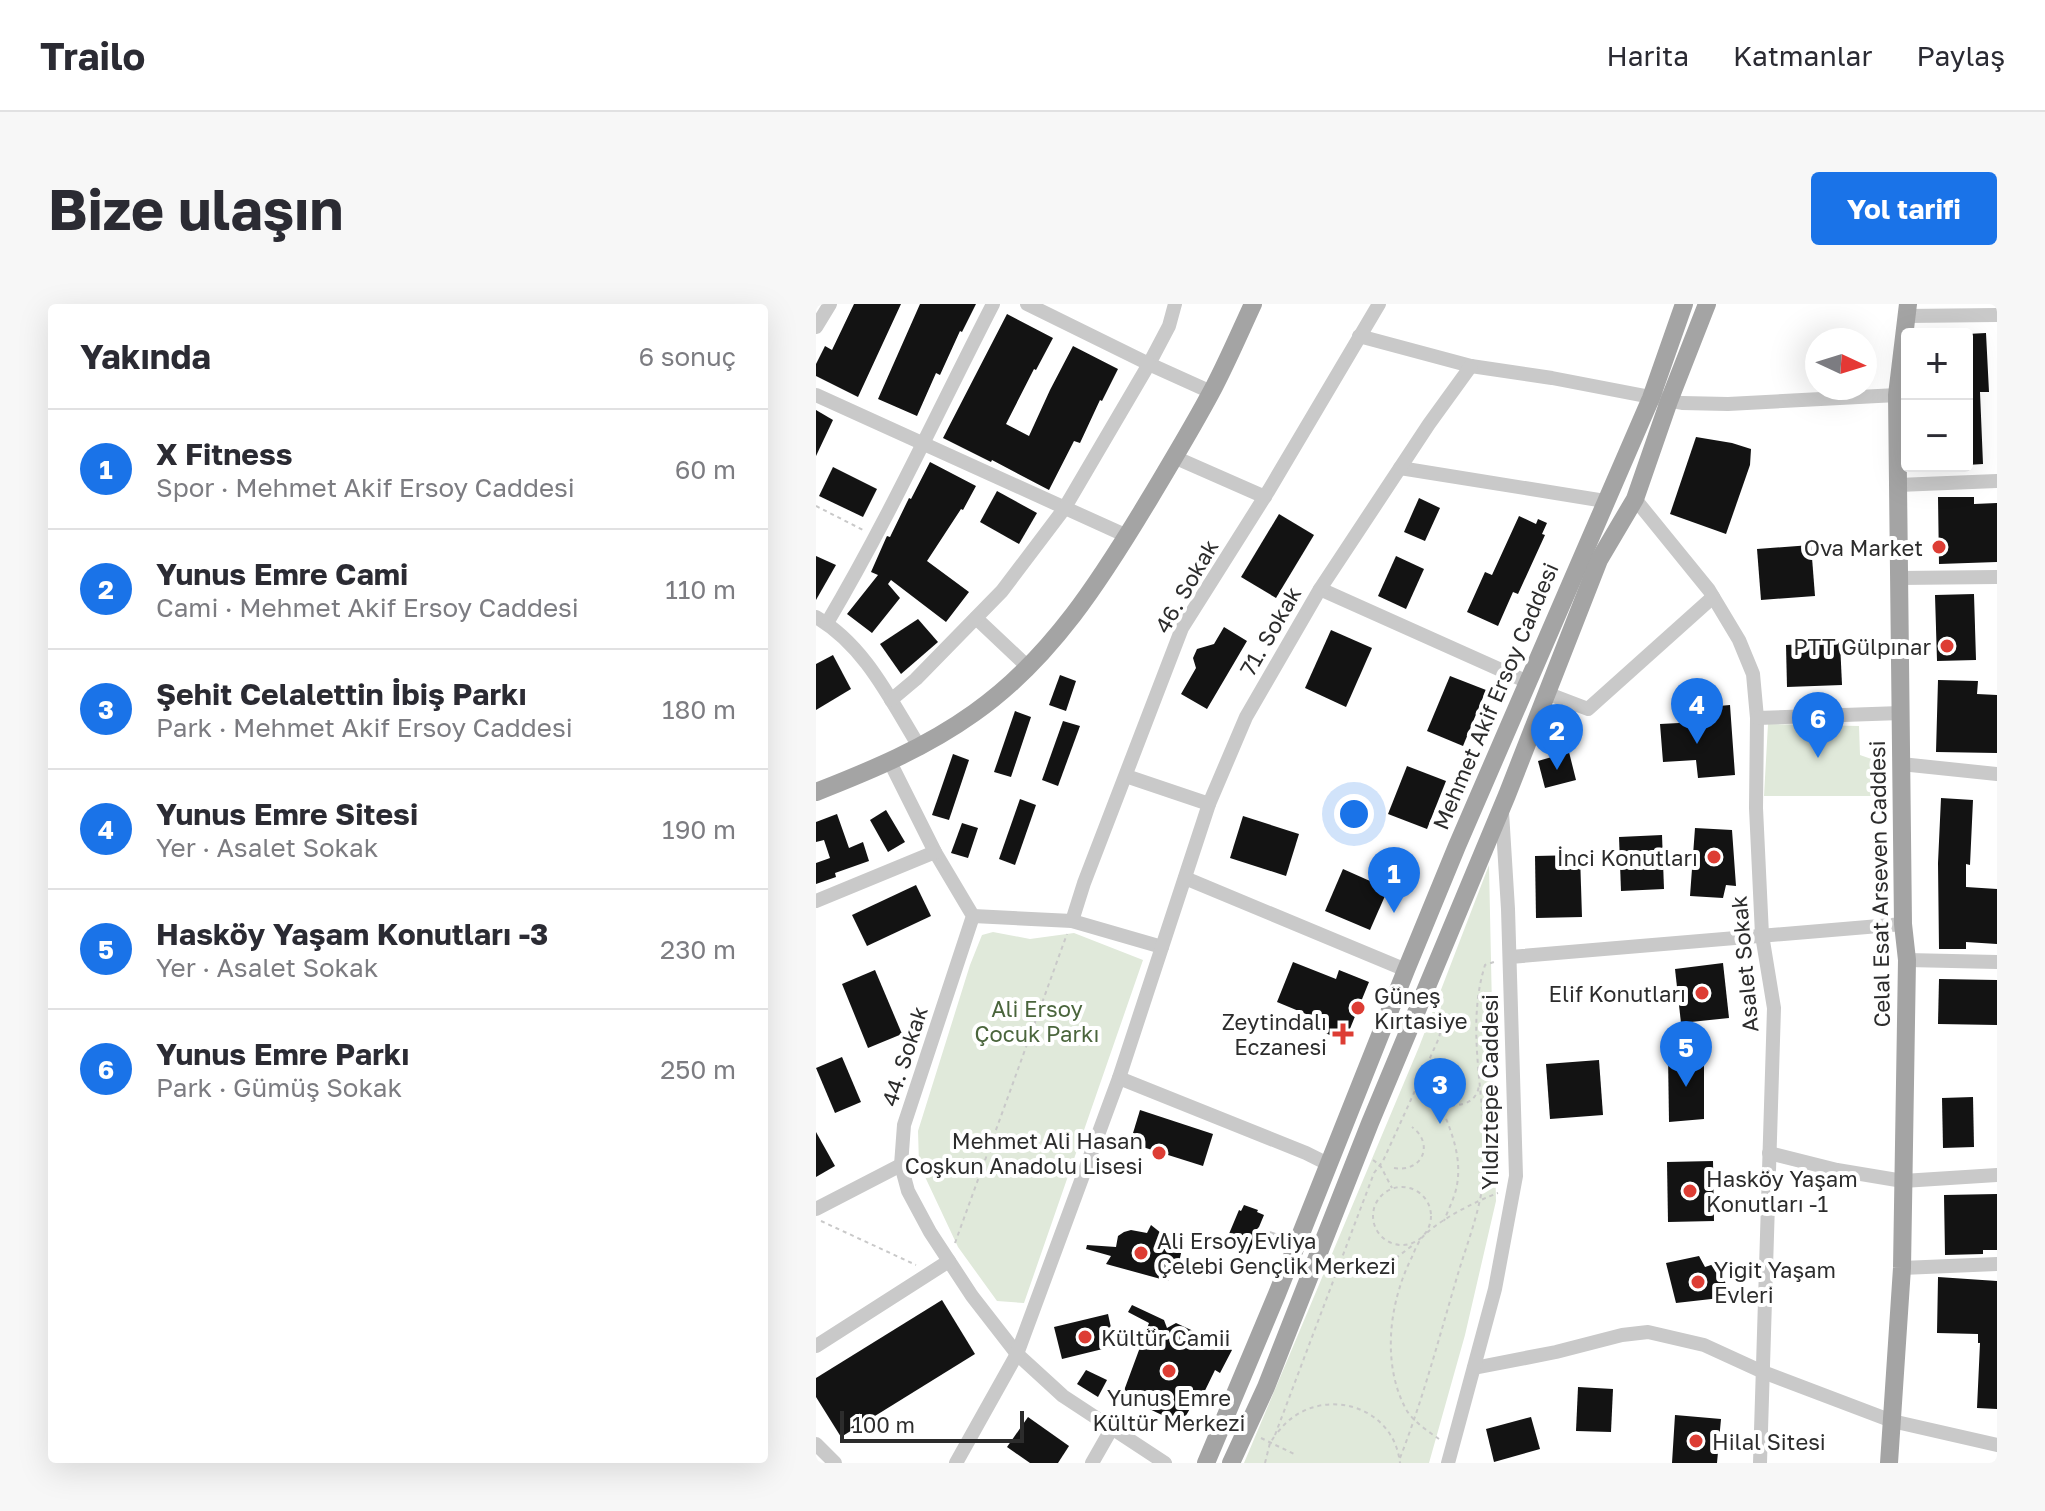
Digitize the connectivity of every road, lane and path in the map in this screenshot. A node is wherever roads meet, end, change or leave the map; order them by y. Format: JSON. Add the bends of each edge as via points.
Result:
{"nodes":[{"id":1,"x":830,"y":304,"type":"edge"},
{"id":2,"x":993,"y":304,"type":"edge"},
{"id":3,"x":1027,"y":304,"type":"edge"},
{"id":4,"x":1175,"y":304,"type":"edge"},
{"id":5,"x":1253,"y":304,"type":"edge"},
{"id":6,"x":1379,"y":304,"type":"edge"},
{"id":7,"x":1684,"y":304,"type":"edge"},
{"id":8,"x":1707,"y":304,"type":"edge"},
{"id":9,"x":1907,"y":310,"type":"edge"},
{"id":10,"x":1997,"y":315,"type":"edge"},
{"id":11,"x":816,"y":327,"type":"edge"},
{"id":12,"x":1359,"y":336,"type":"junction"},
{"id":13,"x":1149,"y":364,"type":"junction"},
{"id":14,"x":1471,"y":366,"type":"junction"},
{"id":15,"x":1211,"y":392,"type":"junction"},
{"id":16,"x":816,"y":395,"type":"edge"},
{"id":17,"x":1897,"y":395,"type":"junction"},
{"id":18,"x":1660,"y":399,"type":"junction"},
{"id":19,"x":922,"y":444,"type":"junction"},
{"id":20,"x":1174,"y":457,"type":"junction"},
{"id":21,"x":1400,"y":468,"type":"junction"},
{"id":22,"x":1997,"y":481,"type":"edge"},
{"id":23,"x":1898,"y":485,"type":"junction"},
{"id":24,"x":1265,"y":497,"type":"junction"},
{"id":25,"x":1635,"y":499,"type":"junction"},
{"id":26,"x":1605,"y":501,"type":"junction"},
{"id":27,"x":816,"y":506,"type":"edge"},
{"id":28,"x":1064,"y":509,"type":"junction"},
{"id":29,"x":876,"y":536,"type":"junction"},
{"id":30,"x":1127,"y":536,"type":"junction"},
{"id":31,"x":1997,"y":577,"type":"edge"},
{"id":32,"x":1899,"y":578,"type":"junction"},
{"id":33,"x":1320,"y":589,"type":"junction"},
{"id":34,"x":1713,"y":597,"type":"junction"},
{"id":35,"x":976,"y":618,"type":"junction"},
{"id":36,"x":821,"y":620,"type":"edge"},
{"id":37,"x":1028,"y":667,"type":"junction"},
{"id":38,"x":1528,"y":682,"type":"junction"},
{"id":39,"x":1546,"y":693,"type":"junction"},
{"id":40,"x":891,"y":700,"type":"junction"},
{"id":41,"x":1901,"y":713,"type":"junction"},
{"id":42,"x":1757,"y":718,"type":"junction"},
{"id":43,"x":920,"y":748,"type":"junction"},
{"id":44,"x":890,"y":762,"type":"junction"},
{"id":45,"x":1901,"y":764,"type":"junction"},
{"id":46,"x":1997,"y":774,"type":"edge"},
{"id":47,"x":1126,"y":776,"type":"junction"},
{"id":48,"x":816,"y":792,"type":"edge"},
{"id":49,"x":1209,"y":804,"type":"junction"},
{"id":50,"x":1501,"y":809,"type":"junction"},
{"id":51,"x":935,"y":852,"type":"junction"},
{"id":52,"x":1185,"y":878,"type":"junction"},
{"id":53,"x":816,"y":901,"type":"edge"},
{"id":54,"x":973,"y":916,"type":"junction"},
{"id":55,"x":1072,"y":921,"type":"junction"},
{"id":56,"x":1903,"y":924,"type":"junction"},
{"id":57,"x":1762,"y":935,"type":"junction"},
{"id":58,"x":1162,"y":947,"type":"junction"},
{"id":59,"x":1510,"y":957,"type":"junction"},
{"id":60,"x":1907,"y":960,"type":"junction"},
{"id":61,"x":1997,"y":962,"type":"edge"},
{"id":62,"x":1406,"y":970,"type":"junction"},
{"id":63,"x":1426,"y":986,"type":"junction"},
{"id":64,"x":1119,"y":1078,"type":"junction"},
{"id":65,"x":1480,"y":1083,"type":"junction"},
{"id":66,"x":1419,"y":1084,"type":"junction"},
{"id":67,"x":1440,"y":1104,"type":"junction"},
{"id":68,"x":1412,"y":1127,"type":"dead end"},
{"id":69,"x":1359,"y":1150,"type":"junction"},
{"id":70,"x":1769,"y":1153,"type":"junction"},
{"id":71,"x":1328,"y":1164,"type":"junction"},
{"id":72,"x":901,"y":1165,"type":"junction"},
{"id":73,"x":1380,"y":1165,"type":"junction"},
{"id":74,"x":1394,"y":1168,"type":"dead end"},
{"id":75,"x":1997,"y":1175,"type":"edge"},
{"id":76,"x":1903,"y":1181,"type":"junction"},
{"id":77,"x":1514,"y":1186,"type":"junction"},
{"id":78,"x":1392,"y":1189,"type":"junction"},
{"id":79,"x":1478,"y":1200,"type":"junction"},
{"id":80,"x":816,"y":1209,"type":"edge"},
{"id":81,"x":816,"y":1219,"type":"edge"},
{"id":82,"x":1443,"y":1222,"type":"junction"},
{"id":83,"x":1263,"y":1236,"type":"dead end"},
{"id":84,"x":1420,"y":1240,"type":"junction"},
{"id":85,"x":1295,"y":1247,"type":"junction"},
{"id":86,"x":949,"y":1261,"type":"junction"},
{"id":87,"x":1339,"y":1263,"type":"junction"},
{"id":88,"x":1997,"y":1264,"type":"edge"},
{"id":89,"x":1902,"y":1268,"type":"junction"},
{"id":90,"x":931,"y":1272,"type":"junction"},
{"id":91,"x":816,"y":1346,"type":"edge"},
{"id":92,"x":1017,"y":1354,"type":"junction"},
{"id":93,"x":1474,"y":1368,"type":"junction"},
{"id":94,"x":1763,"y":1372,"type":"junction"},
{"id":95,"x":1414,"y":1420,"type":"junction"},
{"id":96,"x":1892,"y":1421,"type":"junction"},
{"id":97,"x":1112,"y":1428,"type":"junction"},
{"id":98,"x":1246,"y":1430,"type":"junction"},
{"id":99,"x":1275,"y":1435,"type":"junction"},
{"id":100,"x":1270,"y":1443,"type":"junction"},
{"id":101,"x":816,"y":1444,"type":"edge"},
{"id":102,"x":1997,"y":1445,"type":"edge"},
{"id":103,"x":1294,"y":1454,"type":"dead end"},
{"id":104,"x":1450,"y":1456,"type":"edge"},
{"id":105,"x":1400,"y":1458,"type":"junction"},
{"id":106,"x":835,"y":1463,"type":"edge"},
{"id":107,"x":956,"y":1463,"type":"edge"},
{"id":108,"x":1092,"y":1463,"type":"edge"},
{"id":109,"x":1165,"y":1463,"type":"edge"},
{"id":110,"x":1206,"y":1463,"type":"edge"},
{"id":111,"x":1231,"y":1463,"type":"edge"},
{"id":112,"x":1265,"y":1463,"type":"edge"},
{"id":113,"x":1400,"y":1463,"type":"edge"},
{"id":114,"x":1760,"y":1463,"type":"edge"},
{"id":115,"x":1889,"y":1463,"type":"edge"}],
"edges":[{"from":1,"to":11,"type":"street"},
{"from":2,"to":19,"type":"street"},
{"from":3,"to":13,"type":"street"},
{"from":4,"to":13,"type":"street"},
{"from":5,"to":15,"type":"main road"},
{"from":6,"to":12,"type":"street","name":"46. Sokak"},
{"from":7,"to":18,"type":"main road","name":"Mehmet Akif Ersoy Caddesi"},
{"from":8,"to":18,"type":"main road","name":"Mehmet Akif Ersoy Caddesi"},
{"from":9,"to":10,"type":"street"},
{"from":9,"to":17,"type":"main road","name":"Celal Esat Arseven Caddesi"},
{"from":12,"to":14,"type":"street"},
{"from":12,"to":24,"type":"street","name":"46. Sokak"},
{"from":13,"to":15,"type":"street"},
{"from":13,"to":28,"type":"street"},
{"from":14,"to":18,"type":"street"},
{"from":14,"to":21,"type":"street","name":"71. Sokak"},
{"from":15,"to":20,"type":"main road"},
{"from":16,"to":19,"type":"street"},
{"from":17,"to":18,"type":"street","via":[[1728,404]]},
{"from":17,"to":23,"type":"main road","name":"Celal Esat Arseven Caddesi"},
{"from":18,"to":25,"type":"main road","name":"Mehmet Akif Ersoy Caddesi"},
{"from":18,"to":26,"type":"main road","name":"Mehmet Akif Ersoy Caddesi"},
{"from":19,"to":28,"type":"street"},
{"from":19,"to":29,"type":"street"},
{"from":20,"to":24,"type":"street"},
{"from":20,"to":30,"type":"main road"},
{"from":21,"to":26,"type":"street"},
{"from":21,"to":33,"type":"street","name":"71. Sokak"},
{"from":22,"to":23,"type":"street"},
{"from":23,"to":32,"type":"main road","name":"Celal Esat Arseven Caddesi"},
{"from":24,"to":47,"type":"street","name":"46. Sokak","via":[[1182,628]]},
{"from":25,"to":34,"type":"street","name":"Asalet Sokak"},
{"from":25,"to":39,"type":"main road","name":"Mehmet Akif Ersoy Caddesi","via":[[1599,560]]},
{"from":26,"to":38,"type":"main road","name":"Mehmet Akif Ersoy Caddesi"},
{"from":27,"to":29,"type":"path"},
{"from":28,"to":30,"type":"street"},
{"from":28,"to":35,"type":"street"},
{"from":29,"to":36,"type":"street"},
{"from":30,"to":37,"type":"main road","via":[[1096,585]]},
{"from":31,"to":32,"type":"street"},
{"from":32,"to":41,"type":"main road","name":"Celal Esat Arseven Caddesi"},
{"from":33,"to":38,"type":"street"},
{"from":33,"to":49,"type":"street","name":"71. Sokak","via":[[1246,717]]},
{"from":34,"to":39,"type":"street","via":[[1588,709]]},
{"from":34,"to":42,"type":"street","name":"Asalet Sokak","via":[[1753,674]]},
{"from":35,"to":37,"type":"street"},
{"from":35,"to":40,"type":"street"},
{"from":36,"to":40,"type":"street","via":[[862,657]]},
{"from":37,"to":43,"type":"main road","via":[[976,712]]},
{"from":38,"to":62,"type":"main road","name":"Mehmet Akif Ersoy Caddesi"},
{"from":39,"to":50,"type":"main road","name":"Mehmet Akif Ersoy Caddesi"},
{"from":40,"to":43,"type":"street"},
{"from":41,"to":42,"type":"street"},
{"from":41,"to":45,"type":"main road","name":"Celal Esat Arseven Caddesi"},
{"from":42,"to":57,"type":"street","name":"Asalet Sokak"},
{"from":43,"to":44,"type":"main road"},
{"from":44,"to":48,"type":"main road"},
{"from":44,"to":51,"type":"street"},
{"from":45,"to":46,"type":"street"},
{"from":45,"to":56,"type":"main road","name":"Celal Esat Arseven Caddesi"},
{"from":47,"to":49,"type":"street"},
{"from":47,"to":55,"type":"street","name":"46. Sokak"},
{"from":49,"to":52,"type":"street","name":"71. Sokak"},
{"from":50,"to":59,"type":"street","name":"Yıldıztepe Caddesi"},
{"from":50,"to":63,"type":"main road","name":"Mehmet Akif Ersoy Caddesi"},
{"from":51,"to":53,"type":"street"},
{"from":51,"to":54,"type":"street"},
{"from":52,"to":58,"type":"street","name":"71. Sokak"},
{"from":52,"to":62,"type":"street"},
{"from":54,"to":55,"type":"street"},
{"from":54,"to":72,"type":"street","name":"44. Sokak","via":[[904,1125]]},
{"from":55,"to":58,"type":"street"},
{"from":55,"to":86,"type":"path"},
{"from":56,"to":57,"type":"street"},
{"from":56,"to":60,"type":"main road","name":"Celal Esat Arseven Caddesi"},
{"from":57,"to":59,"type":"street"},
{"from":57,"to":70,"type":"street","name":"Asalet Sokak","via":[[1774,1008]]},
{"from":58,"to":64,"type":"street","name":"71. Sokak"},
{"from":59,"to":65,"type":"path","via":[[1485,965],[1479,983],[1475,1020]]},
{"from":59,"to":77,"type":"street","name":"Yıldıztepe Caddesi"},
{"from":60,"to":61,"type":"street"},
{"from":60,"to":76,"type":"main road","name":"Celal Esat Arseven Caddesi"},
{"from":62,"to":71,"type":"main road","name":"Mehmet Akif Ersoy Caddesi"},
{"from":63,"to":66,"type":"path","via":[[1441,1028]]},
{"from":63,"to":69,"type":"main road","name":"Mehmet Akif Ersoy Caddesi"},
{"from":64,"to":71,"type":"street"},
{"from":64,"to":92,"type":"street","name":"71. Sokak"},
{"from":65,"to":67,"type":"path","via":[[1467,1104]]},
{"from":65,"to":79,"type":"path","via":[[1484,1174]]},
{"from":66,"to":67,"type":"path"},
{"from":66,"to":73,"type":"path"},
{"from":67,"to":82,"type":"path","via":[[1458,1156],[1457,1186]]},
{"from":68,"to":74,"type":"path","via":[[1424,1145],[1421,1159],[1409,1168]]},
{"from":69,"to":73,"type":"path"},
{"from":69,"to":98,"type":"main road","name":"Mehmet Akif Ersoy Caddesi"},
{"from":70,"to":76,"type":"street"},
{"from":70,"to":94,"type":"street","name":"Asalet Sokak"},
{"from":71,"to":85,"type":"main road","name":"Mehmet Akif Ersoy Caddesi"},
{"from":72,"to":80,"type":"street"},
{"from":72,"to":86,"type":"street","name":"44. Sokak","via":[[908,1191]]},
{"from":73,"to":78,"type":"path"},
{"from":73,"to":87,"type":"path"},
{"from":75,"to":76,"type":"street"},
{"from":76,"to":89,"type":"main road","name":"Celal Esat Arseven Caddesi"},
{"from":77,"to":79,"type":"path"},
{"from":77,"to":93,"type":"street","name":"Yıldıztepe Caddesi"},
{"from":78,"to":84,"type":"path","via":[[1416,1190],[1429,1204],[1431,1223]]},
{"from":78,"to":84,"type":"path","via":[[1375,1204],[1377,1233],[1402,1246]]},
{"from":79,"to":82,"type":"path"},
{"from":79,"to":95,"type":"path"},
{"from":81,"to":90,"type":"path"},
{"from":82,"to":84,"type":"path"},
{"from":83,"to":85,"type":"street"},
{"from":84,"to":87,"type":"path","via":[[1396,1258]]},
{"from":84,"to":95,"type":"path","via":[[1402,1276],[1391,1352],[1397,1385]]},
{"from":85,"to":110,"type":"main road","name":"Mehmet Akif Ersoy Caddesi"},
{"from":86,"to":90,"type":"street"},
{"from":86,"to":92,"type":"street","name":"44. Sokak"},
{"from":87,"to":99,"type":"path"},
{"from":88,"to":89,"type":"street"},
{"from":89,"to":96,"type":"main road","name":"Celal Esat Arseven Caddesi"},
{"from":90,"to":91,"type":"street"},
{"from":92,"to":97,"type":"street","name":"44. Sokak","via":[[1063,1396]]},
{"from":92,"to":107,"type":"street","name":"71. Sokak"},
{"from":93,"to":94,"type":"street","via":[[1648,1332],[1704,1345]]},
{"from":93,"to":104,"type":"street","name":"Yıldıztepe Caddesi"},
{"from":94,"to":96,"type":"street"},
{"from":94,"to":114,"type":"street","name":"Asalet Sokak"},
{"from":95,"to":104,"type":"path"},
{"from":95,"to":105,"type":"path"},
{"from":96,"to":102,"type":"street"},
{"from":96,"to":115,"type":"main road","name":"Celal Esat Arseven Caddesi"},
{"from":97,"to":108,"type":"street"},
{"from":97,"to":109,"type":"street","name":"44. Sokak"},
{"from":98,"to":100,"type":"path"},
{"from":98,"to":111,"type":"main road","name":"Mehmet Akif Ersoy Caddesi"},
{"from":99,"to":100,"type":"path"},
{"from":99,"to":105,"type":"path","via":[[1299,1412],[1340,1404],[1379,1421]]},
{"from":100,"to":103,"type":"path"},
{"from":100,"to":112,"type":"path"},
{"from":101,"to":106,"type":"street"},
{"from":105,"to":113,"type":"path"}]}
